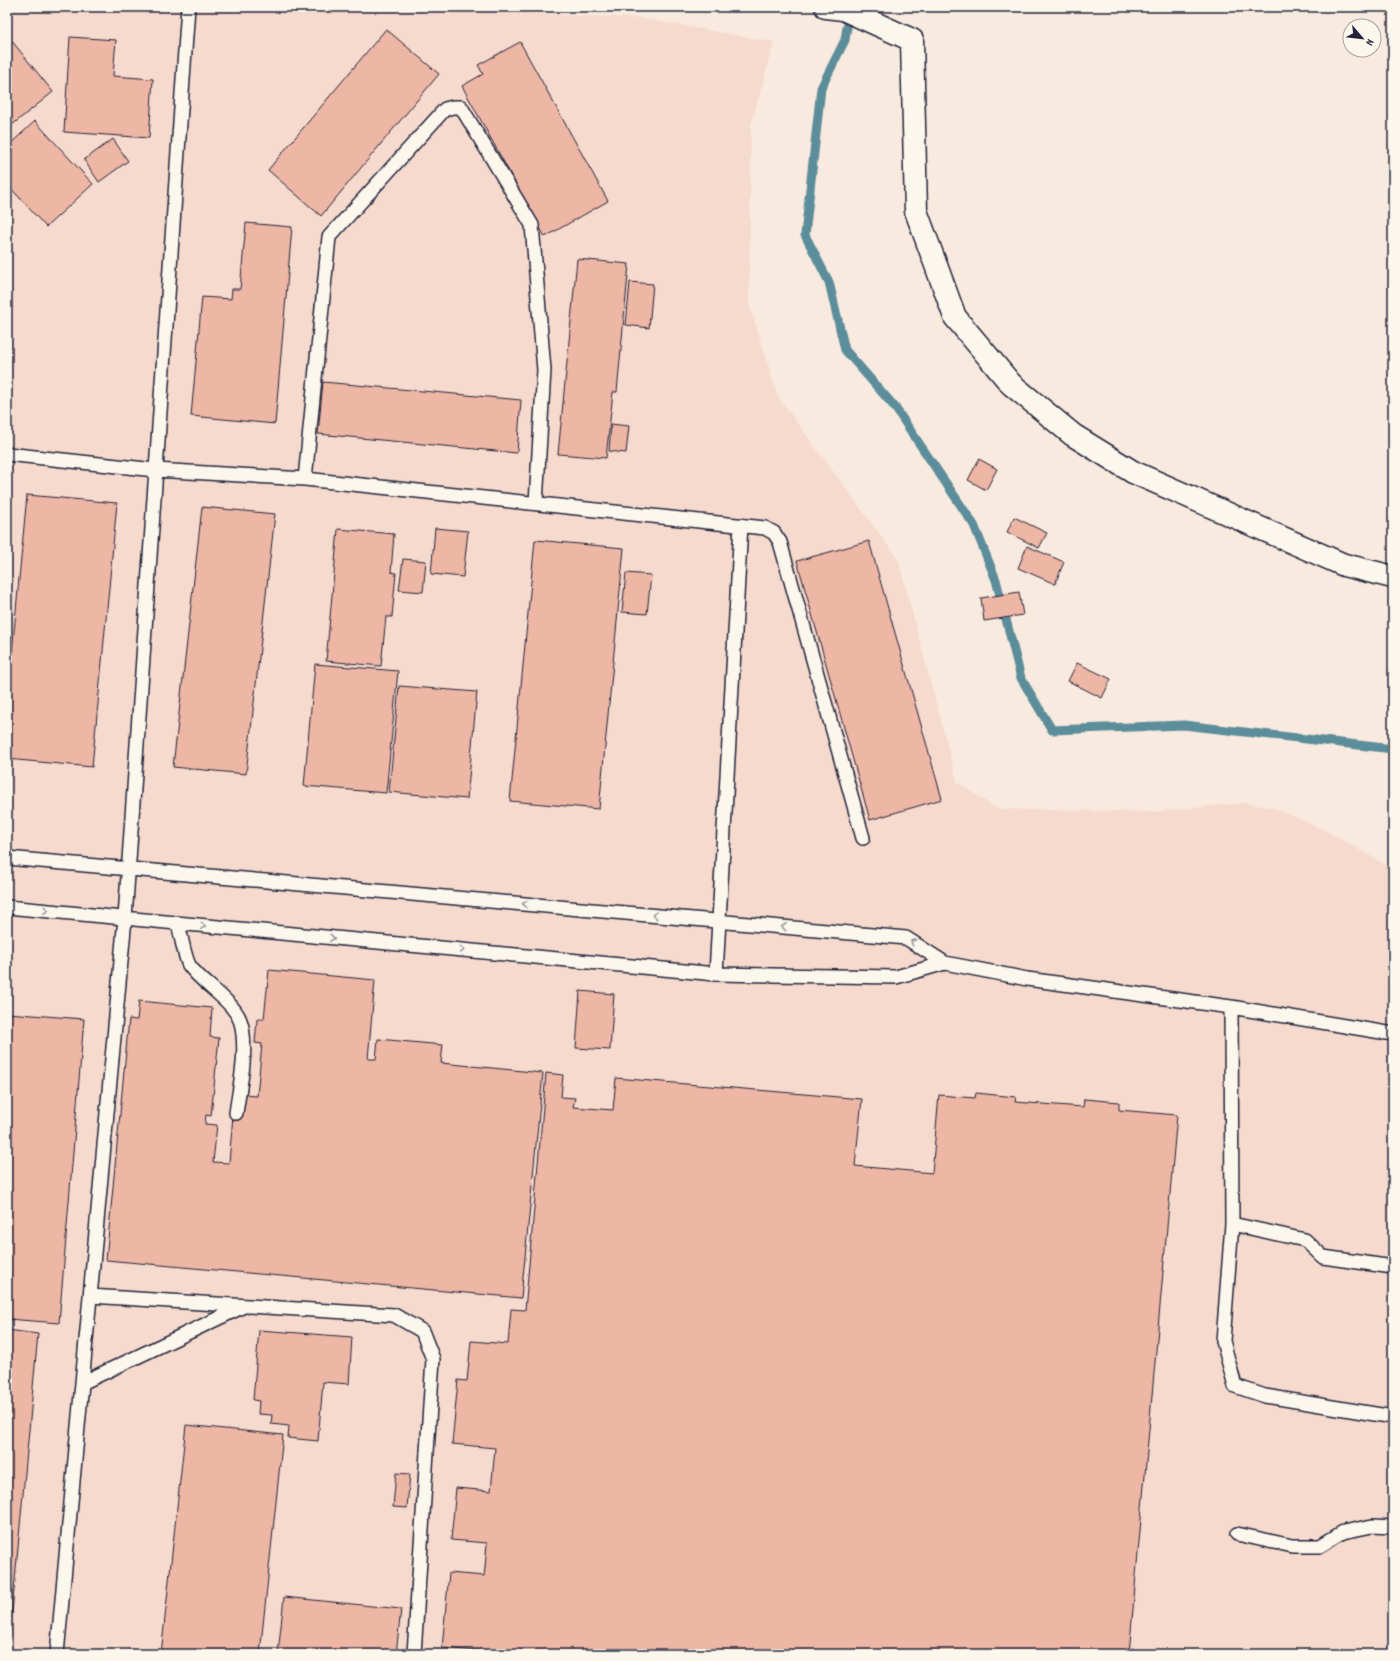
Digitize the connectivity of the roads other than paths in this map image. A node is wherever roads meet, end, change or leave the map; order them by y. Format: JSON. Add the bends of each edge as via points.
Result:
{"nodes":[{"id":1,"x":188,"y":7,"type":"edge"},
{"id":2,"x":826,"y":7,"type":"edge"},
{"id":3,"x":7,"y":454,"type":"edge"},
{"id":4,"x":155,"y":470,"type":"junction"},
{"id":5,"x":306,"y":479,"type":"junction"},
{"id":6,"x":536,"y":503,"type":"junction"},
{"id":7,"x":741,"y":524,"type":"junction"},
{"id":8,"x":1393,"y":577,"type":"edge"},
{"id":9,"x":863,"y":838,"type":"dead end"},
{"id":10,"x":7,"y":858,"type":"edge"},
{"id":11,"x":127,"y":869,"type":"junction"},
{"id":12,"x":7,"y":906,"type":"edge"},
{"id":13,"x":125,"y":918,"type":"junction"},
{"id":14,"x":719,"y":921,"type":"junction"},
{"id":15,"x":178,"y":923,"type":"junction"},
{"id":16,"x":946,"y":963,"type":"junction"},
{"id":17,"x":716,"y":974,"type":"junction"},
{"id":18,"x":1230,"y":1007,"type":"junction"},
{"id":19,"x":1393,"y":1034,"type":"edge"},
{"id":20,"x":236,"y":1113,"type":"dead end"},
{"id":21,"x":1232,"y":1224,"type":"junction"},
{"id":22,"x":1393,"y":1267,"type":"edge"},
{"id":23,"x":90,"y":1296,"type":"junction"},
{"id":24,"x":244,"y":1306,"type":"junction"},
{"id":25,"x":82,"y":1383,"type":"junction"},
{"id":26,"x":1393,"y":1417,"type":"edge"},
{"id":27,"x":1393,"y":1528,"type":"edge"},
{"id":28,"x":1237,"y":1534,"type":"dead end"},
{"id":29,"x":56,"y":1654,"type":"edge"},
{"id":30,"x":414,"y":1654,"type":"edge"}],
"edges":[{"from":1,"to":4,"type":"lane"},
{"from":2,"to":8,"type":"street","via":[[843,9],[912,40],[916,211],[955,317],[1011,384],[1073,435],[1133,472],[1344,565]]},
{"from":3,"to":4,"type":"lane"},
{"from":4,"to":5,"type":"lane"},
{"from":4,"to":11,"type":"lane"},
{"from":5,"to":6,"type":"lane"},
{"from":5,"to":6,"type":"lane","via":[[329,237],[446,109],[461,107],[532,225],[544,370]]},
{"from":6,"to":7,"type":"lane"},
{"from":7,"to":9,"type":"lane","via":[[765,528],[774,533],[780,542]]},
{"from":7,"to":14,"type":"lane"},
{"from":10,"to":11,"type":"lane"},
{"from":11,"to":13,"type":"lane"},
{"from":14,"to":11,"type":"lane","one_way":true},
{"from":12,"to":13,"type":"lane","one_way":true},
{"from":13,"to":15,"type":"lane"},
{"from":13,"to":23,"type":"lane"},
{"from":16,"to":14,"type":"lane","one_way":true,"via":[[906,938]]},
{"from":14,"to":17,"type":"lane"},
{"from":15,"to":17,"type":"lane","one_way":true},
{"from":15,"to":20,"type":"lane","via":[[189,964],[206,984],[236,1010],[242,1026],[244,1052]]},
{"from":16,"to":17,"type":"lane","via":[[896,977]]},
{"from":16,"to":18,"type":"lane","via":[[1026,979]]},
{"from":18,"to":19,"type":"lane"},
{"from":18,"to":21,"type":"lane"},
{"from":21,"to":22,"type":"lane","via":[[1305,1240],[1323,1257]]},
{"from":21,"to":26,"type":"lane","via":[[1224,1341],[1235,1386],[1266,1396]]},
{"from":23,"to":24,"type":"lane"},
{"from":23,"to":25,"type":"lane"},
{"from":24,"to":25,"type":"lane"},
{"from":24,"to":30,"type":"lane","via":[[394,1315],[422,1331],[433,1359]]},
{"from":25,"to":29,"type":"lane"},
{"from":27,"to":28,"type":"lane","via":[[1372,1526],[1343,1532],[1320,1546],[1292,1546]]}]}
